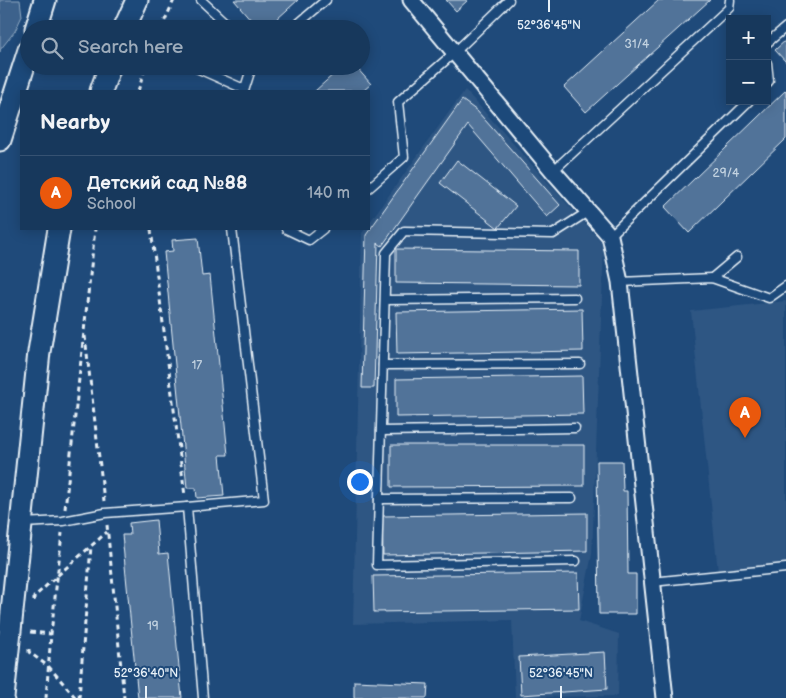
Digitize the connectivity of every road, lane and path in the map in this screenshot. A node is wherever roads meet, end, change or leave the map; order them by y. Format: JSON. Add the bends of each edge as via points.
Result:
{"nodes":[{"id":1,"x":45,"y":0,"type":"edge"},
{"id":2,"x":137,"y":0,"type":"edge"},
{"id":3,"x":174,"y":0,"type":"edge"},
{"id":4,"x":201,"y":0,"type":"edge"},
{"id":5,"x":326,"y":0,"type":"edge"},
{"id":6,"x":411,"y":0,"type":"edge"},
{"id":7,"x":509,"y":0,"type":"edge"},
{"id":8,"x":730,"y":0,"type":"edge"},
{"id":9,"x":39,"y":20,"type":"edge"},
{"id":10,"x":128,"y":20,"type":"edge"},
{"id":11,"x":165,"y":20,"type":"edge"},
{"id":12,"x":222,"y":20,"type":"edge"},
{"id":13,"x":303,"y":20,"type":"edge"},
{"id":14,"x":786,"y":27,"type":"edge"},
{"id":15,"x":771,"y":40,"type":"edge"},
{"id":16,"x":454,"y":53,"type":"junction"},
{"id":17,"x":21,"y":75,"type":"edge"},
{"id":18,"x":107,"y":75,"type":"edge"},
{"id":19,"x":143,"y":75,"type":"edge"},
{"id":20,"x":212,"y":75,"type":"edge"},
{"id":21,"x":249,"y":75,"type":"edge"},
{"id":22,"x":101,"y":90,"type":"edge"},
{"id":23,"x":138,"y":90,"type":"edge"},
{"id":24,"x":244,"y":90,"type":"edge"},
{"id":25,"x":745,"y":105,"type":"edge"},
{"id":26,"x":0,"y":140,"type":"edge"},
{"id":27,"x":552,"y":170,"type":"junction"},
{"id":28,"x":370,"y":187,"type":"edge"},
{"id":29,"x":588,"y":211,"type":"junction"},
{"id":30,"x":59,"y":230,"type":"edge"},
{"id":31,"x":94,"y":230,"type":"edge"},
{"id":32,"x":151,"y":230,"type":"edge"},
{"id":33,"x":232,"y":230,"type":"edge"},
{"id":34,"x":288,"y":230,"type":"edge"},
{"id":35,"x":321,"y":230,"type":"edge"},
{"id":36,"x":610,"y":236,"type":"junction"},
{"id":37,"x":738,"y":257,"type":"dead end"},
{"id":38,"x":712,"y":278,"type":"junction"},
{"id":39,"x":620,"y":282,"type":"junction"},
{"id":40,"x":786,"y":286,"type":"edge"},
{"id":41,"x":575,"y":298,"type":"dead end"},
{"id":42,"x":385,"y":300,"type":"junction"},
{"id":43,"x":580,"y":364,"type":"dead end"},
{"id":44,"x":383,"y":365,"type":"junction"},
{"id":45,"x":575,"y":428,"type":"dead end"},
{"id":46,"x":381,"y":431,"type":"junction"},
{"id":47,"x":572,"y":498,"type":"dead end"},
{"id":48,"x":379,"y":499,"type":"junction"},
{"id":49,"x":187,"y":507,"type":"junction"},
{"id":50,"x":63,"y":521,"type":"junction"},
{"id":51,"x":21,"y":523,"type":"junction"},
{"id":52,"x":107,"y":531,"type":"dead end"},
{"id":53,"x":92,"y":545,"type":"junction"},
{"id":54,"x":576,"y":561,"type":"dead end"},
{"id":55,"x":786,"y":568,"type":"edge"},
{"id":56,"x":57,"y":576,"type":"junction"},
{"id":57,"x":652,"y":582,"type":"junction"},
{"id":58,"x":34,"y":606,"type":"dead end"},
{"id":59,"x":51,"y":634,"type":"junction"},
{"id":60,"x":30,"y":638,"type":"dead end"},
{"id":61,"x":29,"y":645,"type":"dead end"},
{"id":62,"x":49,"y":667,"type":"junction"},
{"id":63,"x":3,"y":698,"type":"edge"},
{"id":64,"x":46,"y":698,"type":"edge"},
{"id":65,"x":77,"y":698,"type":"edge"},
{"id":66,"x":203,"y":698,"type":"edge"},
{"id":67,"x":665,"y":698,"type":"edge"}],
"edges":[{"from":1,"to":9,"type":"street"},
{"from":2,"to":10,"type":"street"},
{"from":3,"to":11,"type":"path"},
{"from":4,"to":12,"type":"lane"},
{"from":5,"to":13,"type":"lane"},
{"from":6,"to":16,"type":"street"},
{"from":7,"to":16,"type":"lane"},
{"from":8,"to":27,"type":"lane","via":[[729,8]]},
{"from":14,"to":15,"type":"lane"},
{"from":16,"to":27,"type":"street"},
{"from":16,"to":28,"type":"lane","via":[[398,102],[404,157]]},
{"from":17,"to":26,"type":"street"},
{"from":18,"to":22,"type":"street"},
{"from":19,"to":23,"type":"path"},
{"from":20,"to":24,"type":"lane"},
{"from":21,"to":24,"type":"lane"},
{"from":25,"to":36,"type":"lane"},
{"from":27,"to":29,"type":"street"},
{"from":29,"to":36,"type":"street"},
{"from":29,"to":42,"type":"lane","via":[[553,234],[404,231],[386,253]]},
{"from":30,"to":51,"type":"street","via":[[39,352]]},
{"from":31,"to":50,"type":"path"},
{"from":32,"to":49,"type":"path"},
{"from":33,"to":49,"type":"lane","via":[[264,500]]},
{"from":34,"to":35,"type":"lane","via":[[309,240]]},
{"from":36,"to":39,"type":"street"},
{"from":37,"to":38,"type":"lane"},
{"from":38,"to":39,"type":"lane"},
{"from":38,"to":40,"type":"lane","via":[[769,298]]},
{"from":39,"to":57,"type":"street"},
{"from":41,"to":42,"type":"lane"},
{"from":42,"to":44,"type":"lane"},
{"from":43,"to":44,"type":"lane"},
{"from":44,"to":46,"type":"lane"},
{"from":45,"to":46,"type":"lane"},
{"from":46,"to":48,"type":"lane"},
{"from":47,"to":48,"type":"lane"},
{"from":48,"to":54,"type":"lane","via":[[377,565]]},
{"from":49,"to":50,"type":"lane","via":[[105,513]]},
{"from":49,"to":66,"type":"lane"},
{"from":50,"to":51,"type":"lane"},
{"from":50,"to":56,"type":"path"},
{"from":51,"to":63,"type":"street"},
{"from":52,"to":53,"type":"path"},
{"from":53,"to":56,"type":"path"},
{"from":53,"to":65,"type":"path"},
{"from":55,"to":57,"type":"lane"},
{"from":56,"to":58,"type":"path","via":[[34,598]]},
{"from":56,"to":59,"type":"path"},
{"from":57,"to":67,"type":"street"},
{"from":59,"to":60,"type":"path","via":[[30,632]]},
{"from":59,"to":62,"type":"path"},
{"from":61,"to":62,"type":"path","via":[[29,652]]},
{"from":62,"to":64,"type":"path"},
{"from":62,"to":65,"type":"path"}]}
